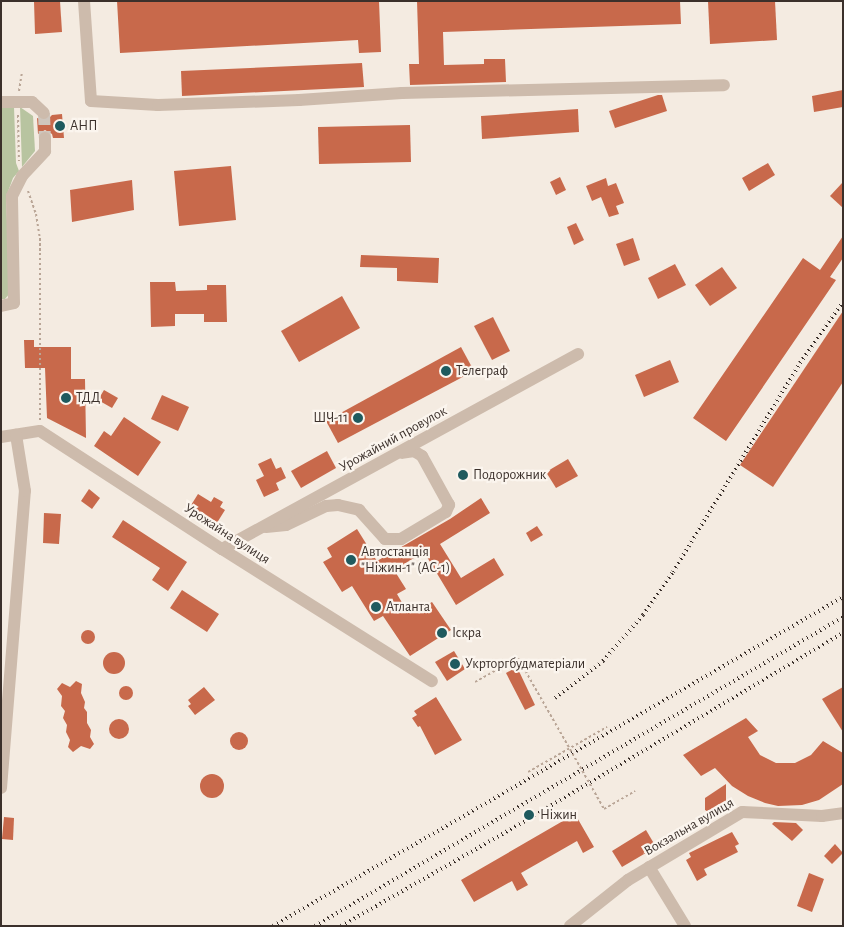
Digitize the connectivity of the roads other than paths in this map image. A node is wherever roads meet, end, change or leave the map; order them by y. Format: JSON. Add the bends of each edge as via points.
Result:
{"nodes":[{"id":1,"x":84,"y":1,"type":"edge"},
{"id":2,"x":724,"y":84,"type":"dead end"},
{"id":3,"x":1,"y":102,"type":"edge"},
{"id":4,"x":44,"y":113,"type":"dead end"},
{"id":5,"x":45,"y":138,"type":"tunnel mouth"},
{"id":6,"x":1,"y":306,"type":"edge"},
{"id":7,"x":578,"y":354,"type":"dead end"},
{"id":8,"x":16,"y":435,"type":"junction"},
{"id":9,"x":1,"y":437,"type":"edge"},
{"id":10,"x":395,"y":454,"type":"junction"},
{"id":11,"x":262,"y":528,"type":"junction"},
{"id":12,"x":222,"y":549,"type":"junction"},
{"id":13,"x":432,"y":681,"type":"dead end"},
{"id":14,"x":1,"y":788,"type":"edge"},
{"id":15,"x":843,"y":812,"type":"edge"},
{"id":16,"x":649,"y":867,"type":"junction"},
{"id":17,"x":570,"y":926,"type":"edge"},
{"id":18,"x":685,"y":926,"type":"edge"}],
"edges":[{"from":1,"to":2,"type":"street","via":[[91,101],[158,105],[402,93]]},
{"from":3,"to":4,"type":"street","via":[[32,102]]},
{"from":5,"to":6,"type":"street","via":[[46,151],[22,176],[12,196],[14,303]]},
{"from":7,"to":10,"type":"street","name":"Урожайний провулок"},
{"from":8,"to":9,"type":"street"},
{"from":8,"to":12,"type":"street","name":"Урожайна вулиця","via":[[40,431]]},
{"from":8,"to":14,"type":"street","via":[[25,491]]},
{"from":10,"to":11,"type":"street","name":"Урожайний провулок"},
{"from":10,"to":11,"type":"street","via":[[409,451],[422,456],[450,505],[446,512],[401,539],[385,539],[359,510],[338,505],[326,506],[286,525]]},
{"from":11,"to":12,"type":"street","name":"Урожайний провулок"},
{"from":12,"to":13,"type":"street","name":"Урожайна вулиця"},
{"from":15,"to":16,"type":"street","name":"Вокзальна вулиця","via":[[822,816],[742,812]]},
{"from":16,"to":17,"type":"street","name":"Вокзальна вулиця"},
{"from":16,"to":18,"type":"street"}]}
